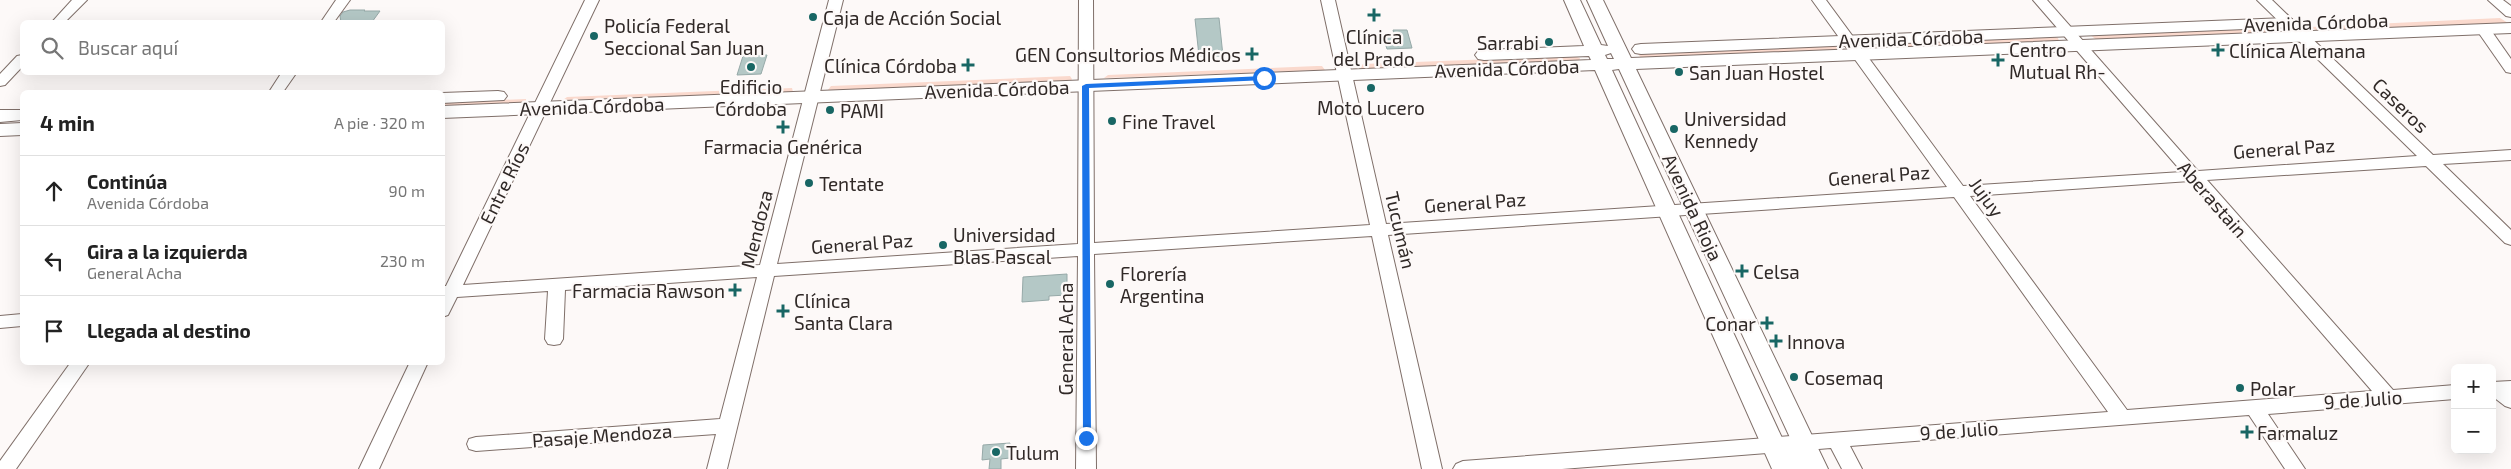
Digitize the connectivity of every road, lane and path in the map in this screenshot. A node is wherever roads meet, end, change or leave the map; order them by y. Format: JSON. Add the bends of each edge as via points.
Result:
{"nodes":[{"id":1,"x":80,"y":0,"type":"edge"},
{"id":2,"x":343,"y":0,"type":"edge"},
{"id":3,"x":592,"y":0,"type":"edge"},
{"id":4,"x":836,"y":0,"type":"edge"},
{"id":5,"x":1086,"y":0,"type":"edge"},
{"id":6,"x":1328,"y":0,"type":"edge"},
{"id":7,"x":1572,"y":0,"type":"edge"},
{"id":8,"x":1595,"y":0,"type":"edge"},
{"id":9,"x":1819,"y":0,"type":"edge"},
{"id":10,"x":2040,"y":0,"type":"edge"},
{"id":11,"x":2264,"y":0,"type":"edge"},
{"id":12,"x":2495,"y":0,"type":"edge"},
{"id":13,"x":2511,"y":13,"type":"edge"},
{"id":14,"x":60,"y":20,"type":"edge"},
{"id":15,"x":328,"y":20,"type":"edge"},
{"id":16,"x":2287,"y":23,"type":"junction"},
{"id":17,"x":2511,"y":28,"type":"edge"},
{"id":18,"x":2483,"y":29,"type":"junction"},
{"id":19,"x":2067,"y":32,"type":"junction"},
{"id":20,"x":2301,"y":36,"type":"junction"},
{"id":21,"x":2079,"y":45,"type":"junction"},
{"id":22,"x":1854,"y":47,"type":"junction"},
{"id":23,"x":1622,"y":57,"type":"junction"},
{"id":24,"x":1598,"y":58,"type":"junction"},
{"id":25,"x":20,"y":61,"type":"edge"},
{"id":26,"x":1343,"y":68,"type":"junction"},
{"id":27,"x":2511,"y":68,"type":"edge"},
{"id":28,"x":288,"y":75,"type":"edge"},
{"id":29,"x":1086,"y":79,"type":"junction"},
{"id":30,"x":0,"y":82,"type":"edge"},
{"id":31,"x":277,"y":90,"type":"edge"},
{"id":32,"x":813,"y":90,"type":"junction"},
{"id":33,"x":445,"y":98,"type":"edge"},
{"id":34,"x":544,"y":101,"type":"junction"},
{"id":35,"x":445,"y":112,"type":"edge"},
{"id":36,"x":20,"y":115,"type":"edge"},
{"id":37,"x":0,"y":116,"type":"edge"},
{"id":38,"x":20,"y":129,"type":"edge"},
{"id":39,"x":0,"y":130,"type":"edge"},
{"id":40,"x":2511,"y":155,"type":"edge"},
{"id":41,"x":2430,"y":160,"type":"junction"},
{"id":42,"x":2193,"y":176,"type":"junction"},
{"id":43,"x":1958,"y":191,"type":"junction"},
{"id":44,"x":1694,"y":209,"type":"junction"},
{"id":45,"x":1667,"y":211,"type":"junction"},
{"id":46,"x":1379,"y":230,"type":"junction"},
{"id":47,"x":2511,"y":239,"type":"edge"},
{"id":48,"x":1087,"y":249,"type":"junction"},
{"id":49,"x":767,"y":270,"type":"junction"},
{"id":50,"x":557,"y":284,"type":"junction"},
{"id":51,"x":447,"y":292,"type":"edge"},
{"id":52,"x":20,"y":320,"type":"edge"},
{"id":53,"x":0,"y":322,"type":"edge"},
{"id":54,"x":554,"y":339,"type":"dead end"},
{"id":55,"x":79,"y":365,"type":"edge"},
{"id":56,"x":418,"y":365,"type":"edge"},
{"id":57,"x":2451,"y":392,"type":"edge"},
{"id":58,"x":2388,"y":397,"type":"junction"},
{"id":59,"x":2254,"y":407,"type":"junction"},
{"id":60,"x":2122,"y":417,"type":"junction"},
{"id":61,"x":728,"y":426,"type":"junction"},
{"id":62,"x":1836,"y":439,"type":"junction"},
{"id":63,"x":1803,"y":442,"type":"junction"},
{"id":64,"x":476,"y":444,"type":"dead end"},
{"id":65,"x":1773,"y":444,"type":"junction"},
{"id":66,"x":5,"y":469,"type":"edge"},
{"id":67,"x":369,"y":469,"type":"edge"},
{"id":68,"x":717,"y":469,"type":"edge"},
{"id":69,"x":1086,"y":469,"type":"edge"},
{"id":70,"x":1432,"y":469,"type":"edge"},
{"id":71,"x":1464,"y":469,"type":"edge"},
{"id":72,"x":1784,"y":469,"type":"edge"},
{"id":73,"x":1800,"y":469,"type":"edge"},
{"id":74,"x":1816,"y":469,"type":"edge"},
{"id":75,"x":1852,"y":469,"type":"edge"},
{"id":76,"x":2296,"y":469,"type":"edge"}],
"edges":[{"from":1,"to":14,"type":"street"},
{"from":2,"to":15,"type":"street"},
{"from":3,"to":34,"type":"street","name":"Entre Ríos"},
{"from":4,"to":32,"type":"street","name":"Mendoza"},
{"from":5,"to":29,"type":"street","name":"General Acha"},
{"from":6,"to":26,"type":"street","name":"Tucumán"},
{"from":7,"to":24,"type":"main road","name":"Avenida Rioja"},
{"from":8,"to":23,"type":"main road","name":"Avenida Rioja"},
{"from":9,"to":22,"type":"street","name":"Jujuy"},
{"from":10,"to":19,"type":"street","name":"Aberastain"},
{"from":11,"to":16,"type":"street","name":"Caseros"},
{"from":12,"to":13,"type":"street"},
{"from":13,"to":16,"type":"main road","name":"Avenida Córdoba"},
{"from":16,"to":19,"type":"main road","name":"Avenida Córdoba"},
{"from":16,"to":20,"type":"street","name":"Caseros"},
{"from":17,"to":18,"type":"main road","name":"Avenida Córdoba"},
{"from":18,"to":20,"type":"main road","name":"Avenida Córdoba"},
{"from":18,"to":27,"type":"street"},
{"from":19,"to":21,"type":"street","name":"Aberastain"},
{"from":19,"to":22,"type":"main road","name":"Avenida Córdoba"},
{"from":20,"to":21,"type":"main road","name":"Avenida Córdoba"},
{"from":20,"to":41,"type":"street","name":"Caseros"},
{"from":21,"to":22,"type":"main road","name":"Avenida Córdoba"},
{"from":21,"to":42,"type":"street","name":"Aberastain"},
{"from":22,"to":23,"type":"main road","name":"Avenida Córdoba"},
{"from":22,"to":43,"type":"street","name":"Jujuy"},
{"from":23,"to":24,"type":"main road","name":"Avenida Córdoba"},
{"from":23,"to":44,"type":"main road","name":"Avenida Rioja"},
{"from":24,"to":26,"type":"main road","name":"Avenida Córdoba"},
{"from":24,"to":45,"type":"main road","name":"Avenida Rioja"},
{"from":25,"to":30,"type":"street"},
{"from":26,"to":29,"type":"main road","name":"Avenida Córdoba"},
{"from":26,"to":46,"type":"street","name":"Tucumán"},
{"from":28,"to":31,"type":"street"},
{"from":29,"to":32,"type":"main road","name":"Avenida Córdoba"},
{"from":29,"to":48,"type":"street","name":"General Acha"},
{"from":32,"to":34,"type":"main road","name":"Avenida Córdoba"},
{"from":32,"to":49,"type":"street","name":"Mendoza"},
{"from":33,"to":34,"type":"main road","name":"Avenida Córdoba"},
{"from":34,"to":35,"type":"main road","name":"Avenida Córdoba"},
{"from":34,"to":51,"type":"street","name":"Entre Ríos"},
{"from":36,"to":37,"type":"main road"},
{"from":38,"to":39,"type":"main road"},
{"from":40,"to":41,"type":"street","name":"General Paz"},
{"from":41,"to":42,"type":"street","name":"General Paz"},
{"from":41,"to":47,"type":"street","name":"Caseros"},
{"from":42,"to":43,"type":"street","name":"General Paz"},
{"from":42,"to":58,"type":"street","name":"Aberastain"},
{"from":43,"to":44,"type":"street","name":"General Paz"},
{"from":43,"to":60,"type":"street","name":"Jujuy"},
{"from":44,"to":45,"type":"street","name":"General Paz"},
{"from":44,"to":63,"type":"main road","name":"Avenida Rioja"},
{"from":45,"to":46,"type":"street","name":"General Paz"},
{"from":45,"to":65,"type":"main road","name":"Avenida Rioja"},
{"from":46,"to":48,"type":"street","name":"General Paz"},
{"from":46,"to":70,"type":"street","name":"Tucumán"},
{"from":48,"to":49,"type":"street","name":"General Paz"},
{"from":48,"to":69,"type":"street","name":"General Acha"},
{"from":49,"to":50,"type":"street","name":"General Paz"},
{"from":49,"to":61,"type":"street","name":"Mendoza"},
{"from":50,"to":51,"type":"street","name":"General Paz"},
{"from":50,"to":54,"type":"street"},
{"from":52,"to":53,"type":"street"},
{"from":55,"to":66,"type":"street"},
{"from":56,"to":67,"type":"street"},
{"from":57,"to":58,"type":"street","name":"9 de Julio"},
{"from":58,"to":59,"type":"street","name":"9 de Julio"},
{"from":59,"to":60,"type":"street","name":"9 de Julio"},
{"from":59,"to":76,"type":"street"},
{"from":60,"to":62,"type":"street","name":"9 de Julio"},
{"from":61,"to":64,"type":"street","name":"Pasaje Mendoza"},
{"from":61,"to":68,"type":"street","name":"Mendoza"},
{"from":62,"to":63,"type":"street","name":"9 de Julio"},
{"from":62,"to":75,"type":"street"},
{"from":63,"to":65,"type":"street","name":"9 de Julio"},
{"from":63,"to":74,"type":"main road","name":"Avenida Rioja"},
{"from":65,"to":71,"type":"street","name":"9 de Julio"},
{"from":65,"to":72,"type":"main road","name":"Avenida Rioja"},
{"from":65,"to":73,"type":"main road","via":[[1791,454]]}]}
